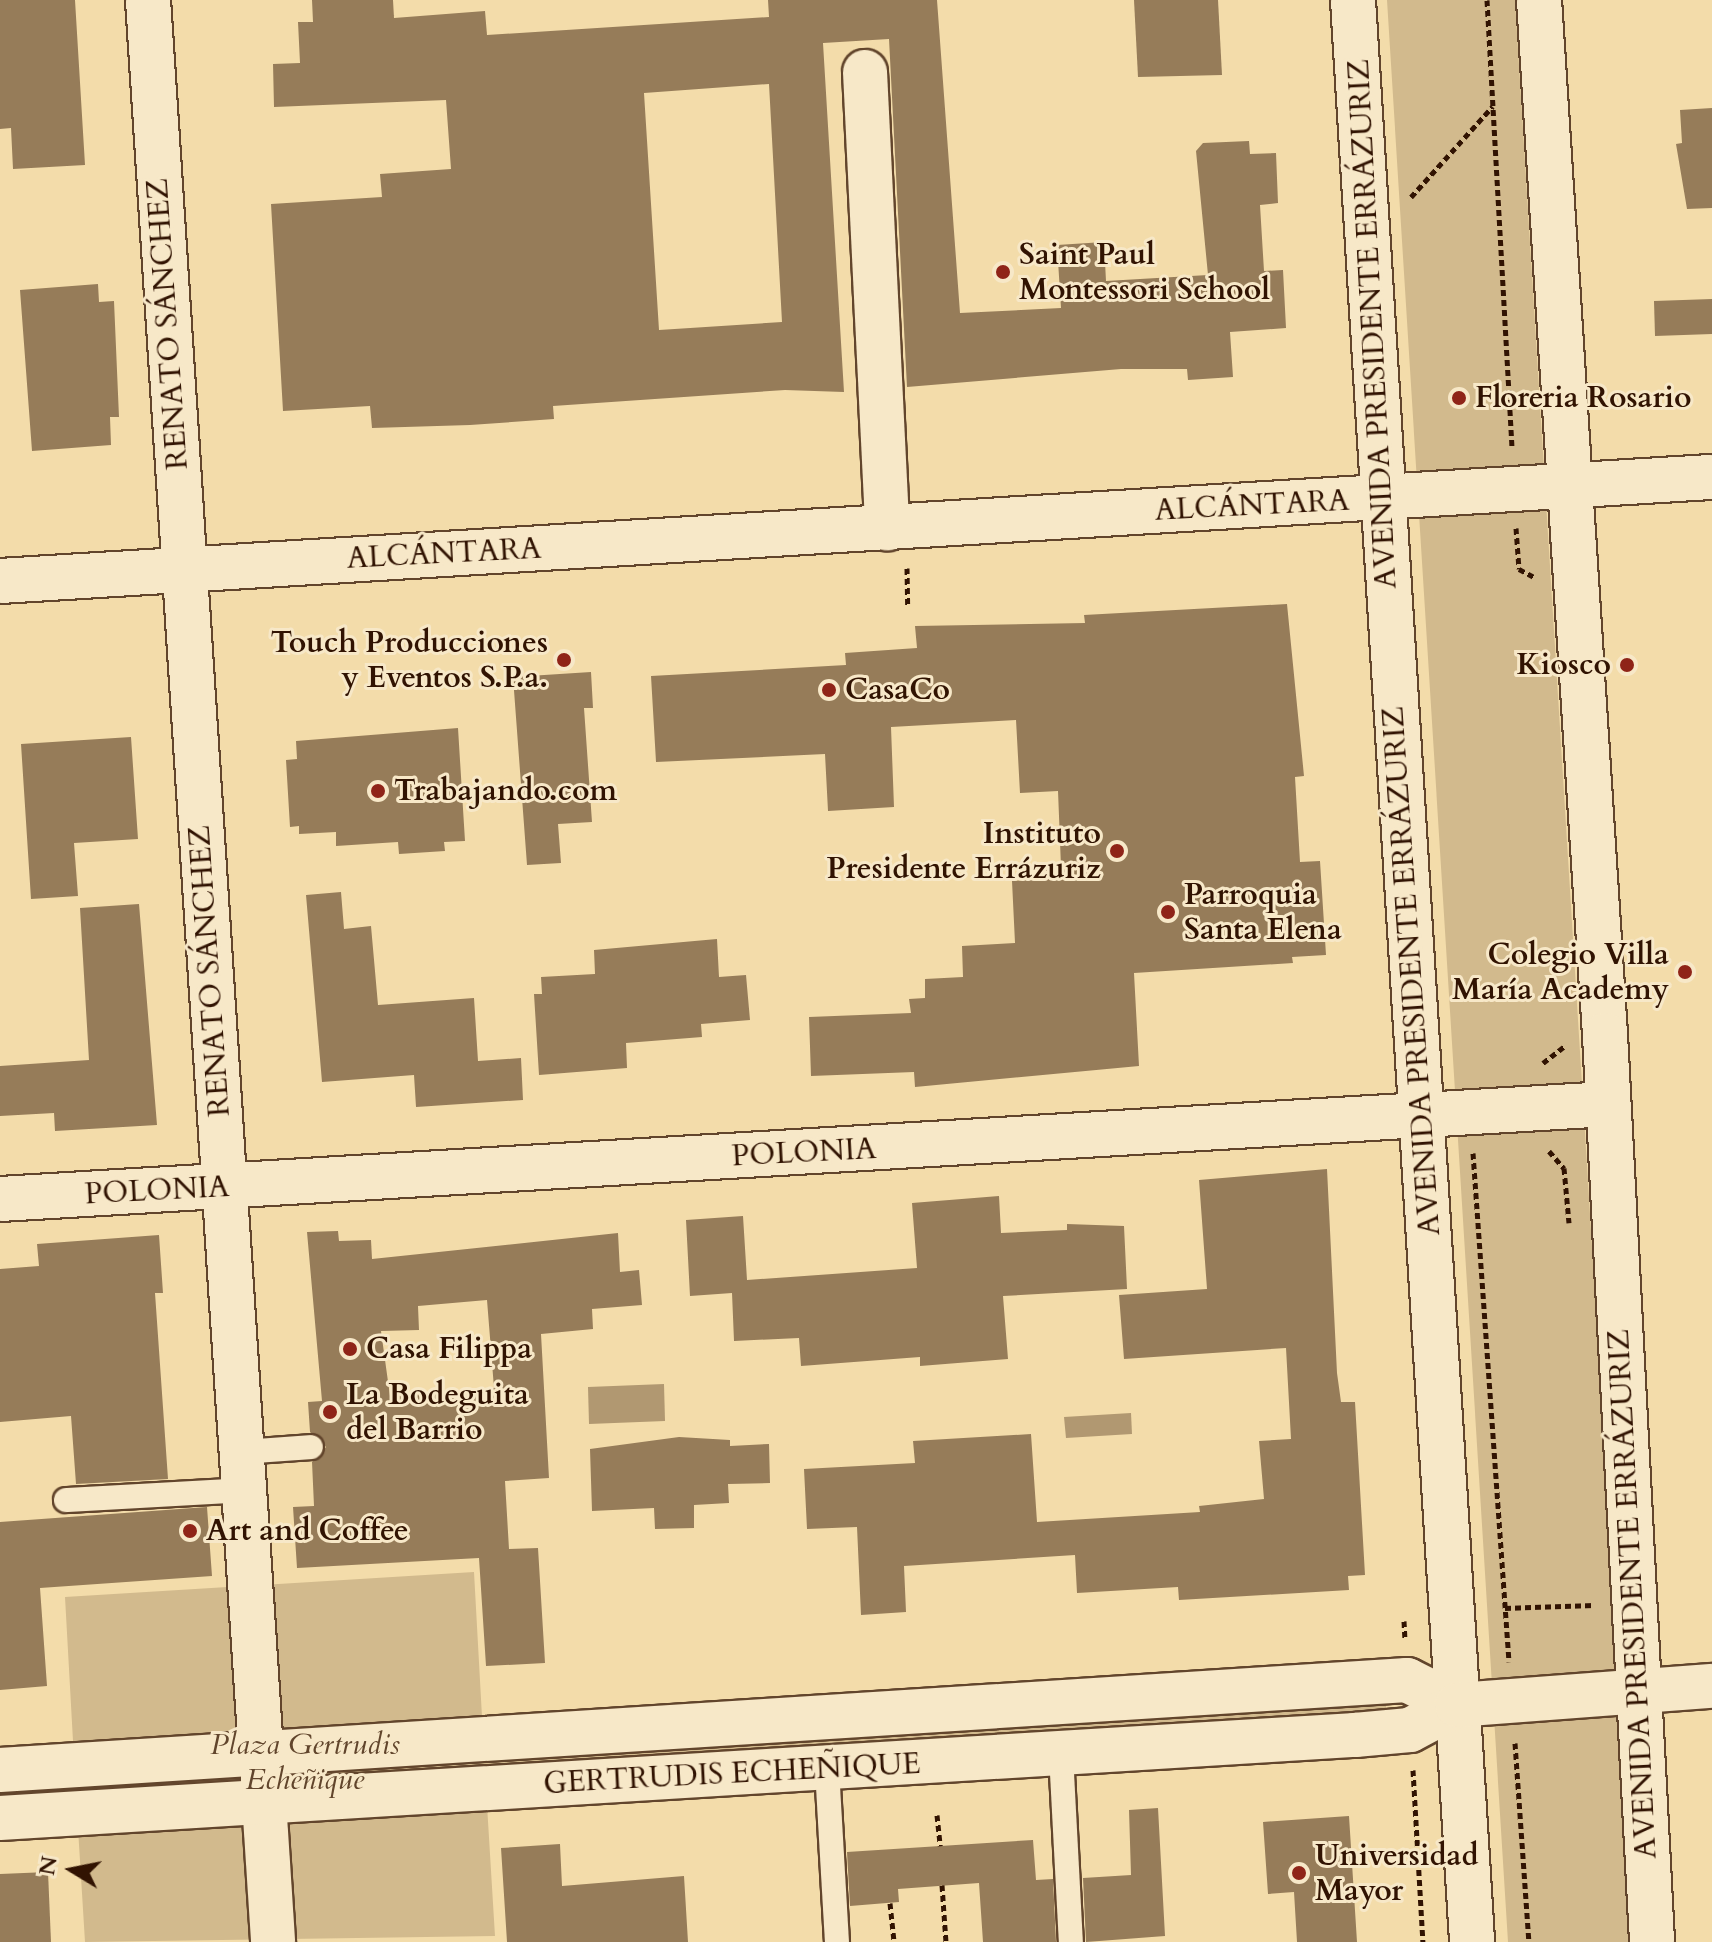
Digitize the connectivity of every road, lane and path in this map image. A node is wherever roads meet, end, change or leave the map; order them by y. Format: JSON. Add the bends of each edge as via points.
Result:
{"nodes":[{"id":1,"x":148,"y":0,"type":"edge"},
{"id":2,"x":1353,"y":0,"type":"edge"},
{"id":3,"x":1539,"y":0,"type":"edge"},
{"id":4,"x":865,"y":72,"type":"dead end"},
{"id":5,"x":1493,"y":105,"type":"dead end"},
{"id":6,"x":1411,"y":197,"type":"dead end"},
{"id":7,"x":1712,"y":477,"type":"edge"},
{"id":8,"x":1568,"y":486,"type":"junction"},
{"id":9,"x":1382,"y":498,"type":"junction"},
{"id":10,"x":887,"y":528,"type":"junction"},
{"id":11,"x":183,"y":570,"type":"junction"},
{"id":12,"x":0,"y":581,"type":"edge"},
{"id":13,"x":1608,"y":1104,"type":"junction"},
{"id":14,"x":1470,"y":1114,"type":"junction"},
{"id":15,"x":1421,"y":1117,"type":"junction"},
{"id":16,"x":224,"y":1187,"type":"junction"},
{"id":17,"x":0,"y":1199,"type":"edge"},
{"id":18,"x":311,"y":1447,"type":"dead end"},
{"id":19,"x":243,"y":1471,"type":"junction"},
{"id":20,"x":66,"y":1500,"type":"dead end"},
{"id":21,"x":1598,"y":1605,"type":"dead end"},
{"id":22,"x":1505,"y":1608,"type":"junction"},
{"id":23,"x":1404,"y":1621,"type":"dead end"},
{"id":24,"x":1407,"y":1680,"type":"junction"},
{"id":25,"x":1712,"y":1686,"type":"edge"},
{"id":26,"x":1637,"y":1692,"type":"junction"},
{"id":27,"x":1512,"y":1701,"type":"junction"},
{"id":28,"x":1457,"y":1705,"type":"junction"},
{"id":29,"x":1410,"y":1730,"type":"junction"},
{"id":30,"x":261,"y":1753,"type":"junction"},
{"id":31,"x":1061,"y":1754,"type":"junction"},
{"id":32,"x":827,"y":1769,"type":"junction"},
{"id":33,"x":0,"y":1770,"type":"edge"},
{"id":34,"x":264,"y":1801,"type":"junction"},
{"id":35,"x":937,"y":1815,"type":"dead end"},
{"id":36,"x":0,"y":1818,"type":"edge"},
{"id":37,"x":940,"y":1846,"type":"dead end"},
{"id":38,"x":942,"y":1885,"type":"dead end"},
{"id":39,"x":890,"y":1903,"type":"dead end"},
{"id":40,"x":273,"y":1942,"type":"edge"},
{"id":41,"x":837,"y":1942,"type":"edge"},
{"id":42,"x":894,"y":1942,"type":"edge"},
{"id":43,"x":946,"y":1942,"type":"edge"},
{"id":44,"x":1071,"y":1942,"type":"edge"},
{"id":45,"x":1423,"y":1942,"type":"edge"},
{"id":46,"x":1472,"y":1942,"type":"edge"},
{"id":47,"x":1529,"y":1942,"type":"edge"},
{"id":48,"x":1652,"y":1942,"type":"edge"}],
"edges":[{"from":1,"to":11,"type":"street","name":"RENATO SÁNCHEZ"},
{"from":2,"to":9,"type":"street","name":"AVENIDA PRESIDENTE ERRÁZURIZ"},
{"from":3,"to":8,"type":"street","name":"AVENIDA PRESIDENTE ERRÁZURIZ"},
{"from":4,"to":10,"type":"street"},
{"from":5,"to":6,"type":"path"},
{"from":7,"to":8,"type":"street","name":"ALCÁNTARA"},
{"from":8,"to":9,"type":"street","name":"ALCÁNTARA"},
{"from":8,"to":13,"type":"street","name":"AVENIDA PRESIDENTE ERRÁZURIZ"},
{"from":9,"to":10,"type":"street","name":"ALCÁNTARA"},
{"from":9,"to":15,"type":"street","name":"AVENIDA PRESIDENTE ERRÁZURIZ"},
{"from":10,"to":11,"type":"street","name":"ALCÁNTARA"},
{"from":11,"to":12,"type":"street","name":"ALCÁNTARA"},
{"from":11,"to":16,"type":"street","name":"RENATO SÁNCHEZ"},
{"from":13,"to":14,"type":"street","name":"POLONIA"},
{"from":13,"to":26,"type":"street","name":"AVENIDA PRESIDENTE ERRÁZURIZ"},
{"from":14,"to":15,"type":"street","name":"POLONIA"},
{"from":14,"to":22,"type":"path"},
{"from":15,"to":16,"type":"street","name":"POLONIA"},
{"from":15,"to":28,"type":"street","name":"AVENIDA PRESIDENTE ERRÁZURIZ"},
{"from":16,"to":17,"type":"street","name":"POLONIA"},
{"from":16,"to":19,"type":"street","name":"RENATO SÁNCHEZ"},
{"from":18,"to":19,"type":"lane"},
{"from":19,"to":20,"type":"lane"},
{"from":19,"to":30,"type":"street","name":"RENATO SÁNCHEZ"},
{"from":21,"to":22,"type":"path"},
{"from":22,"to":27,"type":"path"},
{"from":23,"to":24,"type":"path"},
{"from":24,"to":28,"type":"street"},
{"from":24,"to":30,"type":"street","name":"GERTRUDIS ECHEÑIQUE"},
{"from":25,"to":26,"type":"street","name":"GERTRUDIS ECHEÑIQUE"},
{"from":26,"to":27,"type":"street","name":"GERTRUDIS ECHEÑIQUE"},
{"from":26,"to":48,"type":"street","name":"AVENIDA PRESIDENTE ERRÁZURIZ"},
{"from":27,"to":28,"type":"street","name":"GERTRUDIS ECHEÑIQUE"},
{"from":27,"to":47,"type":"path"},
{"from":28,"to":29,"type":"street","name":"GERTRUDIS ECHEÑIQUE"},
{"from":28,"to":46,"type":"street","name":"AVENIDA PRESIDENTE ERRÁZURIZ"},
{"from":29,"to":31,"type":"street","name":"GERTRUDIS ECHEÑIQUE"},
{"from":29,"to":45,"type":"path"},
{"from":30,"to":33,"type":"street","name":"GERTRUDIS ECHEÑIQUE"},
{"from":30,"to":34,"type":"street","name":"RENATO SÁNCHEZ"},
{"from":31,"to":32,"type":"street","name":"GERTRUDIS ECHEÑIQUE"},
{"from":31,"to":44,"type":"lane"},
{"from":32,"to":34,"type":"street","name":"GERTRUDIS ECHEÑIQUE"},
{"from":32,"to":41,"type":"lane"},
{"from":34,"to":36,"type":"street","name":"GERTRUDIS ECHEÑIQUE"},
{"from":34,"to":40,"type":"street","name":"RENATO SÁNCHEZ"},
{"from":35,"to":37,"type":"path"},
{"from":38,"to":43,"type":"path"},
{"from":39,"to":42,"type":"path"}]}
